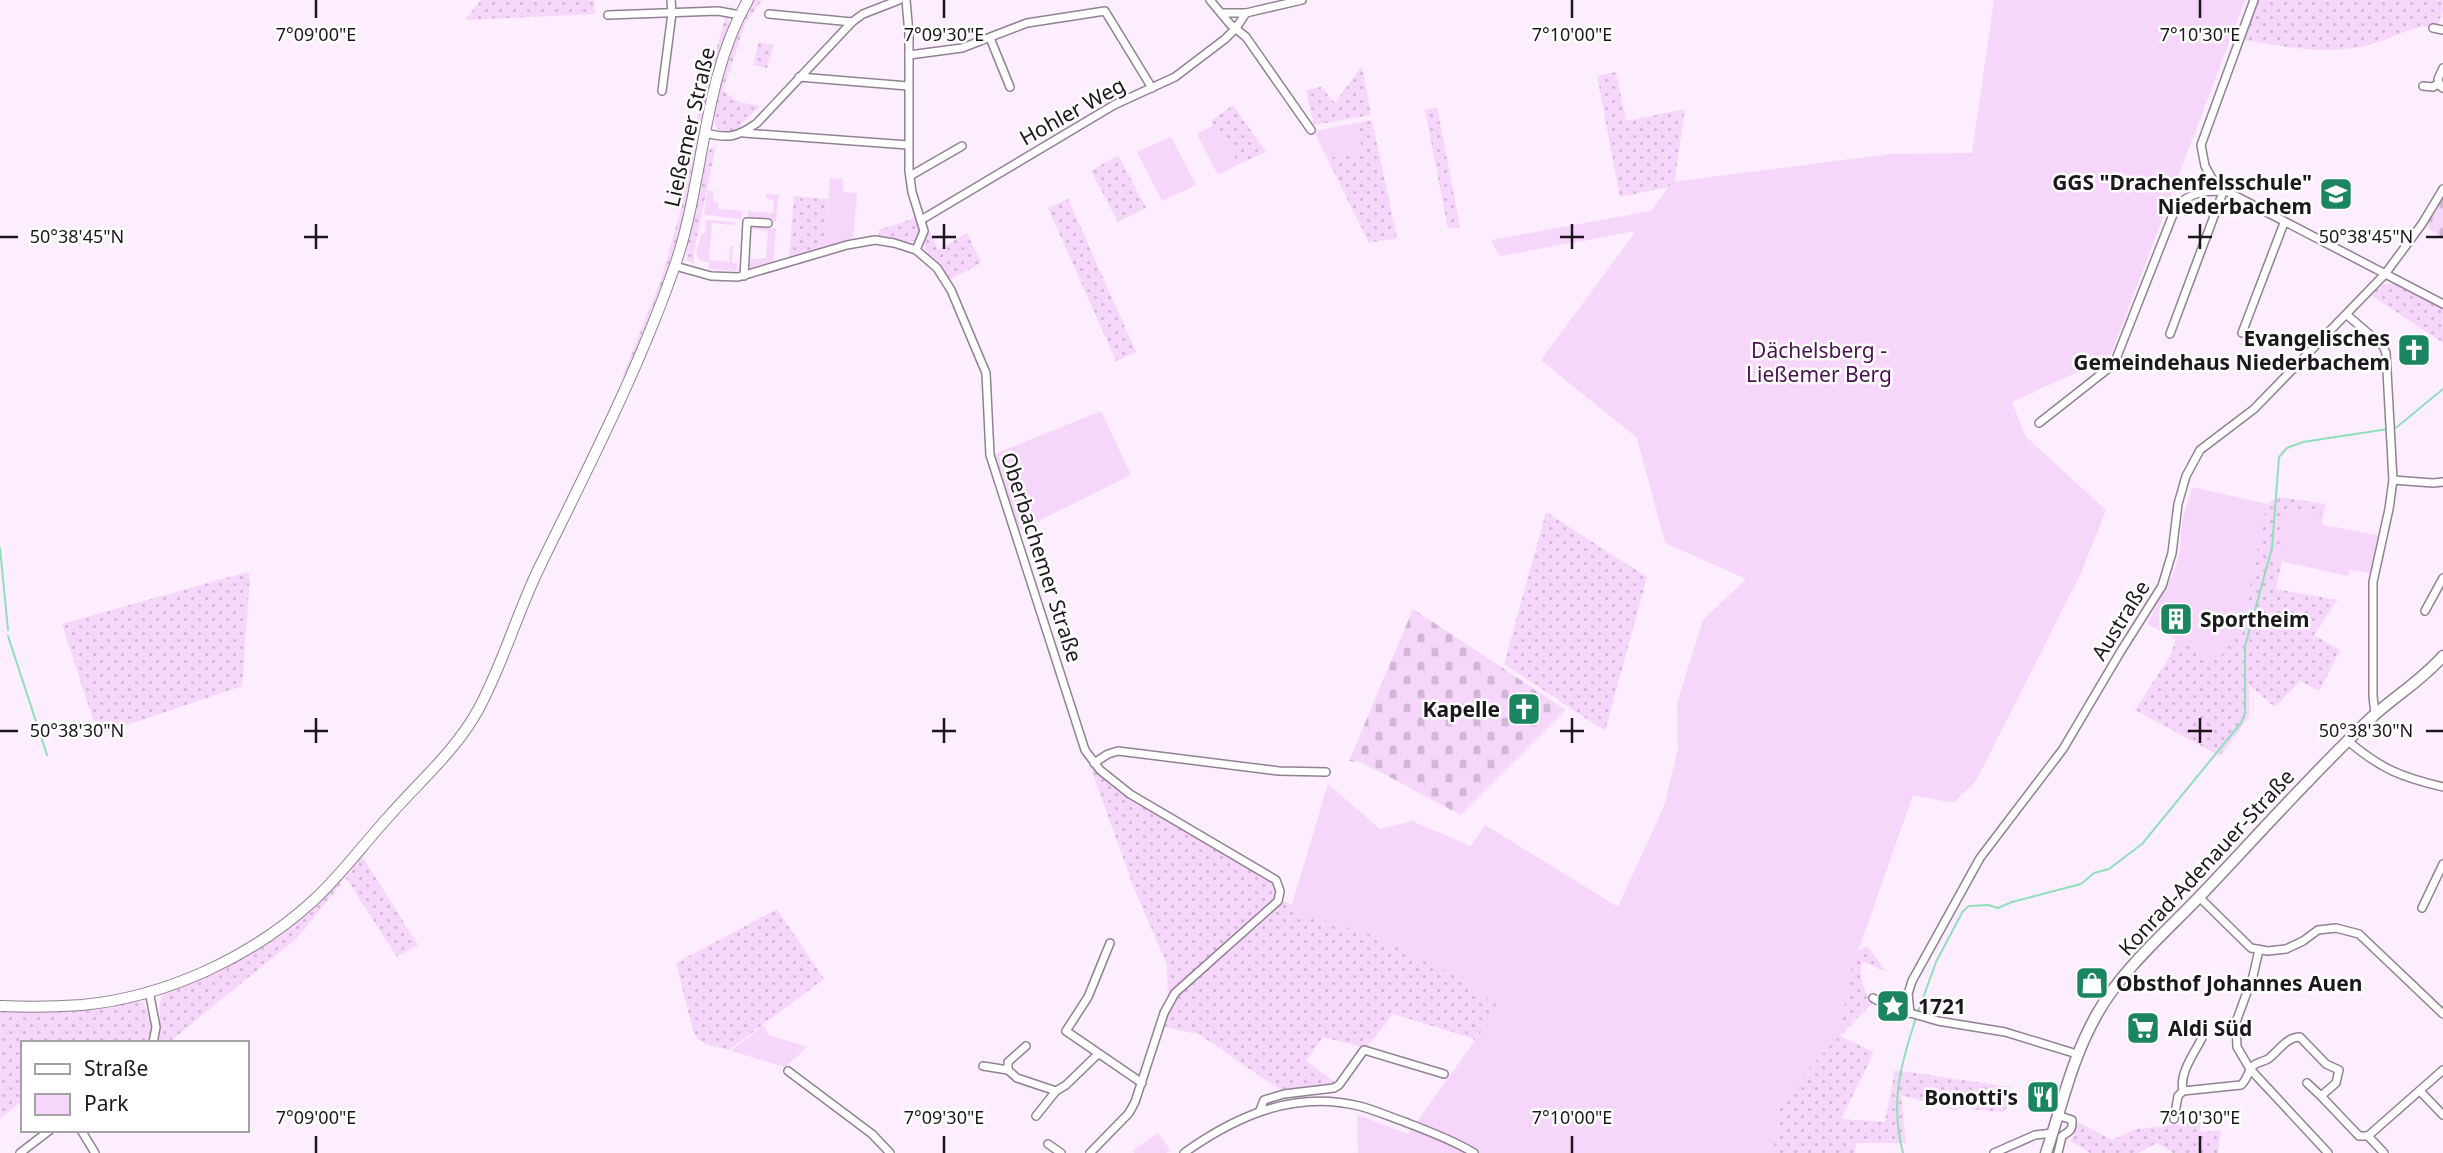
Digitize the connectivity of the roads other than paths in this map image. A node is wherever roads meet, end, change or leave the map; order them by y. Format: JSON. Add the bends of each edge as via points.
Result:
{"nodes":[{"id":1,"x":671,"y":0,"type":"edge"},
{"id":2,"x":748,"y":0,"type":"edge"},
{"id":3,"x":899,"y":0,"type":"edge"},
{"id":4,"x":906,"y":0,"type":"edge"},
{"id":5,"x":1210,"y":0,"type":"edge"},
{"id":6,"x":1302,"y":0,"type":"edge"},
{"id":7,"x":2254,"y":0,"type":"edge"},
{"id":8,"x":672,"y":13,"type":"junction"},
{"id":9,"x":1221,"y":13,"type":"junction"},
{"id":10,"x":1246,"y":13,"type":"junction"},
{"id":11,"x":769,"y":14,"type":"dead end"},
{"id":12,"x":607,"y":15,"type":"dead end"},
{"id":13,"x":740,"y":15,"type":"junction"},
{"id":14,"x":852,"y":22,"type":"junction"},
{"id":15,"x":1236,"y":28,"type":"junction"},
{"id":16,"x":2433,"y":28,"type":"dead end"},
{"id":17,"x":2443,"y":30,"type":"edge"},
{"id":18,"x":990,"y":38,"type":"junction"},
{"id":19,"x":909,"y":55,"type":"junction"},
{"id":20,"x":2443,"y":68,"type":"edge"},
{"id":21,"x":799,"y":78,"type":"junction"},
{"id":22,"x":2441,"y":85,"type":"edge"},
{"id":23,"x":908,"y":86,"type":"junction"},
{"id":24,"x":2423,"y":86,"type":"dead end"},
{"id":25,"x":1010,"y":88,"type":"dead end"},
{"id":26,"x":1152,"y":88,"type":"junction"},
{"id":27,"x":662,"y":92,"type":"dead end"},
{"id":28,"x":1311,"y":130,"type":"dead end"},
{"id":29,"x":743,"y":132,"type":"junction"},
{"id":30,"x":705,"y":133,"type":"junction"},
{"id":31,"x":908,"y":145,"type":"junction"},
{"id":32,"x":962,"y":146,"type":"dead end"},
{"id":33,"x":910,"y":176,"type":"junction"},
{"id":34,"x":2443,"y":189,"type":"edge"},
{"id":35,"x":2221,"y":191,"type":"junction"},
{"id":36,"x":921,"y":220,"type":"junction"},
{"id":37,"x":768,"y":223,"type":"dead end"},
{"id":38,"x":2284,"y":223,"type":"junction"},
{"id":39,"x":916,"y":250,"type":"junction"},
{"id":40,"x":675,"y":266,"type":"junction"},
{"id":41,"x":2385,"y":274,"type":"junction"},
{"id":42,"x":744,"y":276,"type":"junction"},
{"id":43,"x":2443,"y":304,"type":"edge"},
{"id":44,"x":2347,"y":314,"type":"junction"},
{"id":45,"x":2242,"y":333,"type":"dead end"},
{"id":46,"x":2170,"y":334,"type":"dead end"},
{"id":47,"x":2039,"y":424,"type":"dead end"},
{"id":48,"x":2393,"y":480,"type":"junction"},
{"id":49,"x":2443,"y":482,"type":"edge"},
{"id":50,"x":2443,"y":578,"type":"edge"},
{"id":51,"x":2425,"y":611,"type":"dead end"},
{"id":52,"x":2443,"y":656,"type":"edge"},
{"id":53,"x":2375,"y":714,"type":"junction"},
{"id":54,"x":2348,"y":741,"type":"junction"},
{"id":55,"x":1094,"y":762,"type":"junction"},
{"id":56,"x":1326,"y":772,"type":"dead end"},
{"id":57,"x":2443,"y":787,"type":"edge"},
{"id":58,"x":2443,"y":864,"type":"edge"},
{"id":59,"x":2199,"y":897,"type":"junction"},
{"id":60,"x":2422,"y":908,"type":"dead end"},
{"id":61,"x":1110,"y":943,"type":"dead end"},
{"id":62,"x":2259,"y":950,"type":"junction"},
{"id":63,"x":149,"y":991,"type":"junction"},
{"id":64,"x":1873,"y":998,"type":"dead end"},
{"id":65,"x":0,"y":1006,"type":"edge"},
{"id":66,"x":1911,"y":1013,"type":"junction"},
{"id":67,"x":2443,"y":1014,"type":"edge"},
{"id":68,"x":2202,"y":1038,"type":"dead end"},
{"id":69,"x":153,"y":1041,"type":"edge"},
{"id":70,"x":1026,"y":1046,"type":"dead end"},
{"id":71,"x":1098,"y":1054,"type":"junction"},
{"id":72,"x":2077,"y":1054,"type":"junction"},
{"id":73,"x":983,"y":1066,"type":"dead end"},
{"id":74,"x":2250,"y":1069,"type":"junction"},
{"id":75,"x":1008,"y":1070,"type":"junction"},
{"id":76,"x":2443,"y":1070,"type":"edge"},
{"id":77,"x":788,"y":1071,"type":"dead end"},
{"id":78,"x":1444,"y":1074,"type":"dead end"},
{"id":79,"x":1142,"y":1083,"type":"junction"},
{"id":80,"x":2306,"y":1083,"type":"dead end"},
{"id":81,"x":1056,"y":1091,"type":"junction"},
{"id":82,"x":2183,"y":1091,"type":"junction"},
{"id":83,"x":2420,"y":1091,"type":"junction"},
{"id":84,"x":2321,"y":1096,"type":"junction"},
{"id":85,"x":1260,"y":1110,"type":"junction"},
{"id":86,"x":2057,"y":1115,"type":"junction"},
{"id":87,"x":2443,"y":1115,"type":"edge"},
{"id":88,"x":1036,"y":1116,"type":"dead end"},
{"id":89,"x":2174,"y":1118,"type":"dead end"},
{"id":90,"x":47,"y":1132,"type":"edge"},
{"id":91,"x":82,"y":1132,"type":"edge"},
{"id":92,"x":2053,"y":1133,"type":"junction"},
{"id":93,"x":2368,"y":1136,"type":"junction"},
{"id":94,"x":1048,"y":1144,"type":"dead end"},
{"id":95,"x":20,"y":1153,"type":"edge"},
{"id":96,"x":96,"y":1153,"type":"edge"},
{"id":97,"x":890,"y":1153,"type":"edge"},
{"id":98,"x":1061,"y":1153,"type":"edge"},
{"id":99,"x":1090,"y":1153,"type":"edge"},
{"id":100,"x":1184,"y":1153,"type":"edge"},
{"id":101,"x":1474,"y":1153,"type":"edge"},
{"id":102,"x":1994,"y":1153,"type":"edge"},
{"id":103,"x":2046,"y":1153,"type":"edge"},
{"id":104,"x":2058,"y":1153,"type":"edge"},
{"id":105,"x":2328,"y":1153,"type":"edge"},
{"id":106,"x":2384,"y":1153,"type":"edge"}],
"edges":[{"from":1,"to":8,"type":"street"},
{"from":2,"to":13,"type":"street","name":"Ließemer Straße"},
{"from":3,"to":14,"type":"street"},
{"from":4,"to":19,"type":"street"},
{"from":5,"to":9,"type":"street"},
{"from":6,"to":10,"type":"street"},
{"from":7,"to":35,"type":"street","via":[[2201,145],[2205,166]]},
{"from":8,"to":12,"type":"street"},
{"from":8,"to":13,"type":"street"},
{"from":8,"to":27,"type":"street"},
{"from":9,"to":10,"type":"street"},
{"from":9,"to":15,"type":"street"},
{"from":10,"to":15,"type":"street","name":"Hohler Weg"},
{"from":11,"to":14,"type":"street"},
{"from":13,"to":30,"type":"street","name":"Ließemer Straße","via":[[716,83]]},
{"from":14,"to":21,"type":"street"},
{"from":15,"to":26,"type":"street","name":"Hohler Weg","via":[[1202,58]]},
{"from":15,"to":28,"type":"street"},
{"from":16,"to":17,"type":"street"},
{"from":18,"to":19,"type":"street","via":[[962,48]]},
{"from":18,"to":25,"type":"street"},
{"from":18,"to":26,"type":"street","via":[[1027,23],[1105,11]]},
{"from":19,"to":23,"type":"street"},
{"from":20,"to":22,"type":"street"},
{"from":21,"to":23,"type":"street"},
{"from":21,"to":29,"type":"street"},
{"from":22,"to":24,"type":"street"},
{"from":23,"to":31,"type":"street"},
{"from":26,"to":36,"type":"street","name":"Hohler Weg","via":[[1114,105]]},
{"from":29,"to":30,"type":"street","via":[[724,137]]},
{"from":29,"to":31,"type":"street"},
{"from":30,"to":40,"type":"street","name":"Ließemer Straße"},
{"from":31,"to":33,"type":"street"},
{"from":32,"to":33,"type":"street"},
{"from":33,"to":36,"type":"street"},
{"from":34,"to":41,"type":"street","name":"Austraße"},
{"from":35,"to":38,"type":"street"},
{"from":35,"to":46,"type":"street"},
{"from":35,"to":47,"type":"street","via":[[2201,192],[2179,204],[2114,364]]},
{"from":36,"to":39,"type":"street","via":[[924,230]]},
{"from":37,"to":42,"type":"street","via":[[747,222]]},
{"from":38,"to":41,"type":"street"},
{"from":38,"to":45,"type":"street"},
{"from":39,"to":42,"type":"street","name":"Oberbachemer Straße","via":[[886,241],[864,241]]},
{"from":39,"to":55,"type":"street","name":"Oberbachemer Straße","via":[[946,279],[986,373],[990,455],[1083,746]]},
{"from":40,"to":42,"type":"street","name":"Oberbachemer Straße","via":[[711,276]]},
{"from":40,"to":63,"type":"street","name":"Ließemer Straße","via":[[623,396],[523,602],[497,672],[452,748],[316,899],[288,923],[216,966]]},
{"from":41,"to":43,"type":"street"},
{"from":41,"to":44,"type":"street","name":"Austraße"},
{"from":44,"to":48,"type":"street","via":[[2386,353]]},
{"from":44,"to":66,"type":"street","name":"Austraße","via":[[2254,409],[2200,450],[2178,504],[2162,586],[2063,749],[1980,858],[1912,981],[1908,994]]},
{"from":48,"to":49,"type":"street"},
{"from":48,"to":53,"type":"street","via":[[2373,582]]},
{"from":50,"to":51,"type":"street"},
{"from":52,"to":53,"type":"main road","name":"Konrad-Adenauer-Straße","via":[[2423,678]]},
{"from":53,"to":54,"type":"main road","name":"Konrad-Adenauer-Straße"},
{"from":54,"to":57,"type":"street","via":[[2380,766]]},
{"from":54,"to":59,"type":"main road","name":"Konrad-Adenauer-Straße"},
{"from":55,"to":56,"type":"street","via":[[1118,751],[1279,771]]},
{"from":55,"to":79,"type":"street","name":"Oberbachemer Straße","via":[[1130,794],[1276,880],[1280,891],[1278,901],[1175,993]]},
{"from":58,"to":60,"type":"street"},
{"from":59,"to":62,"type":"street","via":[[2239,939]]},
{"from":59,"to":72,"type":"main road","name":"Konrad-Adenauer-Straße","via":[[2108,998]]},
{"from":61,"to":71,"type":"street","via":[[1088,997],[1066,1031]]},
{"from":62,"to":67,"type":"street","via":[[2286,949],[2318,930],[2359,934]]},
{"from":62,"to":74,"type":"street","via":[[2236,1021],[2237,1047]]},
{"from":63,"to":65,"type":"street","name":"Ließemer Straße","via":[[84,1005]]},
{"from":63,"to":69,"type":"street","via":[[156,1027]]},
{"from":64,"to":66,"type":"street","via":[[1901,1014]]},
{"from":66,"to":72,"type":"street","via":[[2005,1032]]},
{"from":68,"to":82,"type":"street","via":[[2184,1074]]},
{"from":70,"to":75,"type":"street","via":[[1008,1062]]},
{"from":71,"to":79,"type":"street"},
{"from":71,"to":81,"type":"street"},
{"from":72,"to":86,"type":"main road","name":"Konrad-Adenauer-Straße"},
{"from":73,"to":75,"type":"street"},
{"from":74,"to":82,"type":"street","via":[[2241,1085]]},
{"from":74,"to":84,"type":"street","via":[[2290,1039],[2300,1037],[2326,1064],[2339,1070],[2336,1083]]},
{"from":74,"to":105,"type":"street"},
{"from":75,"to":81,"type":"street","via":[[1017,1078]]},
{"from":76,"to":83,"type":"street"},
{"from":77,"to":97,"type":"street","via":[[872,1134]]},
{"from":78,"to":85,"type":"street","via":[[1364,1050],[1334,1088],[1284,1094],[1264,1100]]},
{"from":79,"to":99,"type":"street","name":"Oberbachemer Straße","via":[[1129,1113]]},
{"from":80,"to":84,"type":"street"},
{"from":81,"to":88,"type":"street"},
{"from":82,"to":89,"type":"street"},
{"from":83,"to":87,"type":"street"},
{"from":83,"to":93,"type":"street"},
{"from":84,"to":93,"type":"street","via":[[2359,1136]]},
{"from":85,"to":100,"type":"street","via":[[1222,1127]]},
{"from":85,"to":101,"type":"street","via":[[1300,1102],[1353,1105]]},
{"from":86,"to":92,"type":"main road","name":"Konrad-Adenauer-Straße"},
{"from":86,"to":104,"type":"street","via":[[2072,1120],[2073,1127],[2062,1136]]},
{"from":90,"to":95,"type":"street"},
{"from":91,"to":96,"type":"street"},
{"from":92,"to":102,"type":"street","via":[[2035,1135]]},
{"from":92,"to":103,"type":"main road","name":"Konrad-Adenauer-Straße"},
{"from":93,"to":106,"type":"street"},
{"from":94,"to":98,"type":"street"}]}
